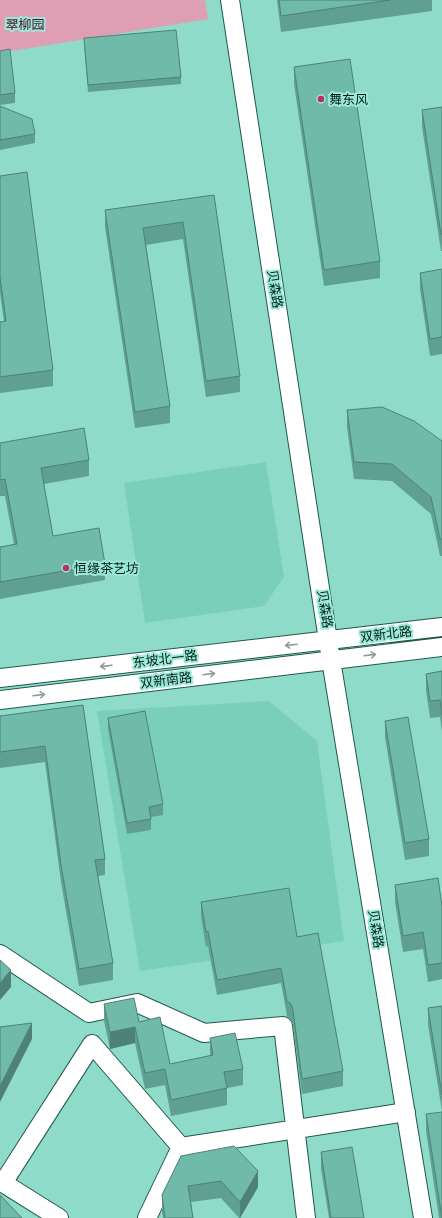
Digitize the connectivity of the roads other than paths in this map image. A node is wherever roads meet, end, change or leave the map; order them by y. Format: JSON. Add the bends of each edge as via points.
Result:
{"nodes":[{"id":1,"x":230,"y":0,"type":"edge"},
{"id":2,"x":442,"y":627,"type":"edge"},
{"id":3,"x":330,"y":640,"type":"junction"},
{"id":4,"x":442,"y":646,"type":"edge"},
{"id":5,"x":332,"y":660,"type":"junction"},
{"id":6,"x":0,"y":678,"type":"edge"},
{"id":7,"x":0,"y":700,"type":"edge"},
{"id":8,"x":0,"y":954,"type":"edge"},
{"id":9,"x":89,"y":1013,"type":"junction"},
{"id":10,"x":92,"y":1044,"type":"junction"},
{"id":11,"x":406,"y":1112,"type":"junction"},
{"id":12,"x":295,"y":1129,"type":"junction"},
{"id":13,"x":181,"y":1147,"type":"junction"},
{"id":14,"x":1,"y":1183,"type":"edge"},
{"id":15,"x":59,"y":1218,"type":"edge"},
{"id":16,"x":147,"y":1218,"type":"edge"},
{"id":17,"x":306,"y":1218,"type":"edge"},
{"id":18,"x":423,"y":1218,"type":"edge"}],
"edges":[{"from":1,"to":3,"type":"street","name":"贝森路"},
{"from":2,"to":3,"type":"street","name":"双新北路"},
{"from":3,"to":5,"type":"street","name":"贝森路"},
{"from":3,"to":6,"type":"street","name":"东坡北一路","one_way":true},
{"from":5,"to":4,"type":"street","name":"双新北路","one_way":true},
{"from":7,"to":5,"type":"street","name":"双新南路","one_way":true},
{"from":5,"to":11,"type":"street","name":"贝森路"},
{"from":8,"to":9,"type":"street"},
{"from":9,"to":10,"type":"street"},
{"from":9,"to":12,"type":"street","via":[[137,1003],[204,1033],[283,1026]]},
{"from":10,"to":13,"type":"street"},
{"from":10,"to":14,"type":"street"},
{"from":11,"to":12,"type":"street"},
{"from":11,"to":18,"type":"street","name":"贝森路"},
{"from":12,"to":13,"type":"street"},
{"from":12,"to":17,"type":"street"},
{"from":13,"to":16,"type":"street"},
{"from":14,"to":15,"type":"street"}]}
